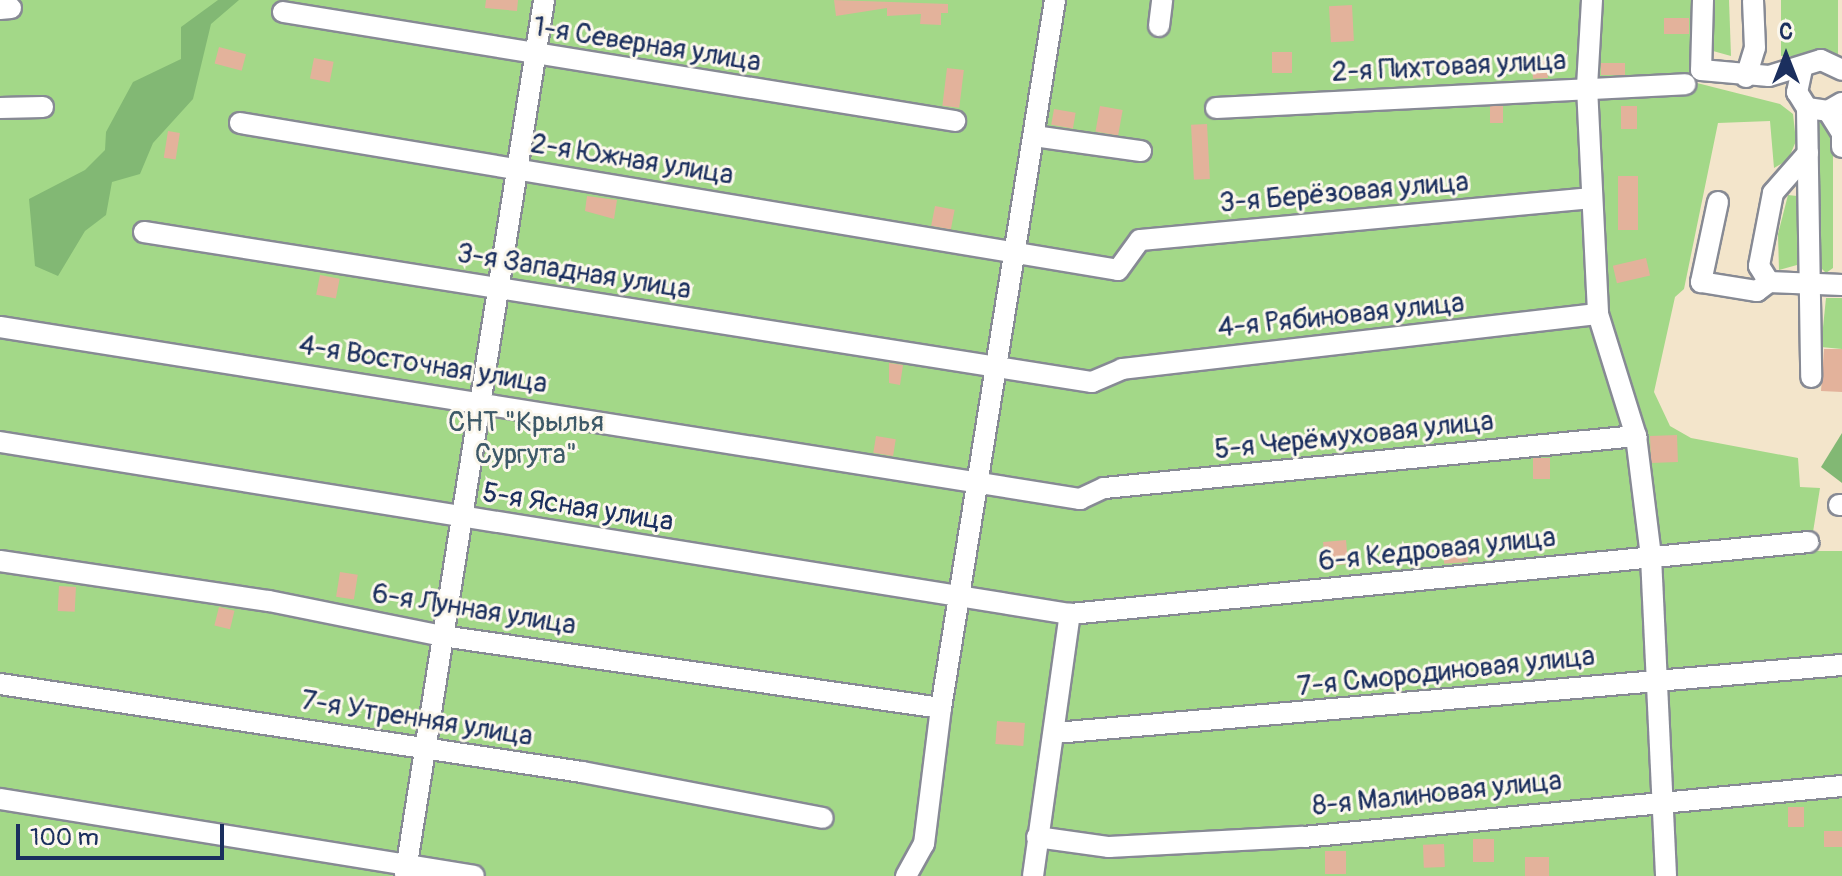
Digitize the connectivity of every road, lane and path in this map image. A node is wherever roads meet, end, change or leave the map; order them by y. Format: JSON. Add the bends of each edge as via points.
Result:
{"nodes":[{"id":1,"x":544,"y":0,"type":"edge"},
{"id":2,"x":1055,"y":0,"type":"edge"},
{"id":3,"x":1162,"y":0,"type":"edge"},
{"id":4,"x":1592,"y":0,"type":"edge"},
{"id":5,"x":1703,"y":0,"type":"edge"},
{"id":6,"x":1753,"y":1,"type":"edge"},
{"id":7,"x":283,"y":12,"type":"dead end"},
{"id":8,"x":1159,"y":26,"type":"dead end"},
{"id":9,"x":537,"y":57,"type":"junction"},
{"id":10,"x":1842,"y":68,"type":"edge"},
{"id":11,"x":1802,"y":69,"type":"junction"},
{"id":12,"x":1746,"y":77,"type":"junction"},
{"id":13,"x":1685,"y":84,"type":"dead end"},
{"id":14,"x":1587,"y":87,"type":"junction"},
{"id":15,"x":1805,"y":105,"type":"junction"},
{"id":16,"x":1838,"y":106,"type":"edge"},
{"id":17,"x":43,"y":107,"type":"dead end"},
{"id":18,"x":0,"y":108,"type":"edge"},
{"id":19,"x":1216,"y":108,"type":"dead end"},
{"id":20,"x":955,"y":121,"type":"dead end"},
{"id":21,"x":240,"y":123,"type":"dead end"},
{"id":22,"x":1034,"y":136,"type":"junction"},
{"id":23,"x":1842,"y":146,"type":"edge"},
{"id":24,"x":1141,"y":151,"type":"dead end"},
{"id":25,"x":1808,"y":153,"type":"junction"},
{"id":26,"x":518,"y":170,"type":"junction"},
{"id":27,"x":1783,"y":183,"type":"junction"},
{"id":28,"x":1810,"y":192,"type":"junction"},
{"id":29,"x":1590,"y":198,"type":"junction"},
{"id":30,"x":1718,"y":202,"type":"dead end"},
{"id":31,"x":144,"y":232,"type":"dead end"},
{"id":32,"x":1015,"y":250,"type":"junction"},
{"id":33,"x":1118,"y":270,"type":"joint"},
{"id":34,"x":1769,"y":282,"type":"junction"},
{"id":35,"x":1811,"y":285,"type":"junction"},
{"id":36,"x":1842,"y":285,"type":"edge"},
{"id":37,"x":497,"y":288,"type":"junction"},
{"id":38,"x":1598,"y":314,"type":"junction"},
{"id":39,"x":0,"y":327,"type":"edge"},
{"id":40,"x":995,"y":369,"type":"junction"},
{"id":41,"x":1811,"y":377,"type":"dead end"},
{"id":42,"x":1092,"y":382,"type":"joint"},
{"id":43,"x":479,"y":402,"type":"junction"},
{"id":44,"x":1636,"y":436,"type":"junction"},
{"id":45,"x":0,"y":442,"type":"edge"},
{"id":46,"x":978,"y":481,"type":"junction"},
{"id":47,"x":1080,"y":499,"type":"joint"},
{"id":48,"x":462,"y":517,"type":"junction"},
{"id":49,"x":1808,"y":542,"type":"dead end"},
{"id":50,"x":1651,"y":557,"type":"junction"},
{"id":51,"x":0,"y":561,"type":"edge"},
{"id":52,"x":958,"y":600,"type":"junction"},
{"id":53,"x":1070,"y":614,"type":"junction"},
{"id":54,"x":442,"y":636,"type":"junction"},
{"id":55,"x":1842,"y":665,"type":"edge"},
{"id":56,"x":1660,"y":679,"type":"junction"},
{"id":57,"x":0,"y":684,"type":"edge"},
{"id":58,"x":941,"y":708,"type":"junction"},
{"id":59,"x":1055,"y":733,"type":"junction"},
{"id":60,"x":425,"y":749,"type":"junction"},
{"id":61,"x":1842,"y":786,"type":"edge"},
{"id":62,"x":0,"y":799,"type":"edge"},
{"id":63,"x":1663,"y":799,"type":"junction"},
{"id":64,"x":823,"y":818,"type":"dead end"},
{"id":65,"x":1037,"y":837,"type":"junction"},
{"id":66,"x":406,"y":870,"type":"edge"},
{"id":67,"x":474,"y":876,"type":"edge"},
{"id":68,"x":906,"y":876,"type":"edge"},
{"id":69,"x":1033,"y":876,"type":"edge"},
{"id":70,"x":1666,"y":876,"type":"edge"}],
"edges":[{"from":1,"to":9,"type":"street"},
{"from":2,"to":22,"type":"street"},
{"from":3,"to":8,"type":"street"},
{"from":4,"to":14,"type":"street"},
{"from":5,"to":12,"type":"street","via":[[1701,70]]},
{"from":6,"to":12,"type":"street","via":[[1755,48]]},
{"from":7,"to":9,"type":"street","name":"1-я Северная улица"},
{"from":9,"to":20,"type":"street","name":"1-я Северная улица"},
{"from":9,"to":26,"type":"street"},
{"from":10,"to":11,"type":"street","via":[[1821,60]]},
{"from":11,"to":12,"type":"street"},
{"from":11,"to":15,"type":"street","via":[[1797,80]]},
{"from":12,"to":15,"type":"street"},
{"from":13,"to":14,"type":"street","name":"2-я Пихтовая улица"},
{"from":14,"to":19,"type":"street","name":"2-я Пихтовая улица"},
{"from":14,"to":29,"type":"street"},
{"from":15,"to":16,"type":"street"},
{"from":15,"to":25,"type":"street"},
{"from":16,"to":23,"type":"street"},
{"from":17,"to":18,"type":"street"},
{"from":21,"to":26,"type":"street","name":"2-я Южная улица"},
{"from":22,"to":24,"type":"street"},
{"from":22,"to":32,"type":"street"},
{"from":25,"to":27,"type":"street"},
{"from":25,"to":28,"type":"street"},
{"from":26,"to":32,"type":"street","name":"2-я Южная улица"},
{"from":26,"to":37,"type":"street"},
{"from":27,"to":28,"type":"street"},
{"from":27,"to":34,"type":"street","via":[[1773,193],[1762,235],[1759,266]]},
{"from":28,"to":35,"type":"street"},
{"from":29,"to":33,"type":"street","name":"3-я Берёзовая улица","via":[[1140,240]]},
{"from":29,"to":38,"type":"street"},
{"from":30,"to":34,"type":"street","via":[[1701,282],[1757,291]]},
{"from":31,"to":37,"type":"street","name":"3-я Западная улица"},
{"from":32,"to":33,"type":"street","name":"2-я Южная улица"},
{"from":32,"to":40,"type":"street"},
{"from":34,"to":35,"type":"street"},
{"from":35,"to":36,"type":"street"},
{"from":35,"to":41,"type":"street"},
{"from":37,"to":40,"type":"street","name":"3-я Западная улица"},
{"from":37,"to":43,"type":"street"},
{"from":38,"to":42,"type":"street","name":"4-я Рябиновая улица","via":[[1122,369]]},
{"from":38,"to":44,"type":"street"},
{"from":39,"to":43,"type":"street","name":"4-я Восточная улица"},
{"from":40,"to":42,"type":"street","name":"3-я Западная улица"},
{"from":40,"to":46,"type":"street"},
{"from":43,"to":46,"type":"street","name":"4-я Восточная улица"},
{"from":43,"to":48,"type":"street"},
{"from":44,"to":47,"type":"street","name":"5-я Черёмуховая улица","via":[[1104,488]]},
{"from":44,"to":50,"type":"street"},
{"from":45,"to":48,"type":"street","name":"5-я Ясная улица"},
{"from":46,"to":47,"type":"street","name":"4-я Восточная улица"},
{"from":46,"to":52,"type":"street"},
{"from":48,"to":52,"type":"street","name":"5-я Ясная улица"},
{"from":48,"to":54,"type":"street"},
{"from":49,"to":50,"type":"street","name":"6-я Кедровая улица"},
{"from":50,"to":53,"type":"street","name":"6-я Кедровая улица"},
{"from":50,"to":56,"type":"street"},
{"from":51,"to":54,"type":"street","name":"6-я Лунная улица","via":[[269,601]]},
{"from":52,"to":53,"type":"street","name":"5-я Ясная улица"},
{"from":52,"to":58,"type":"street"},
{"from":53,"to":59,"type":"street"},
{"from":54,"to":58,"type":"street","name":"6-я Лунная улица"},
{"from":54,"to":60,"type":"street"},
{"from":55,"to":56,"type":"street","name":"7-я Смородиновая улица"},
{"from":56,"to":59,"type":"street","name":"7-я Смородиновая улица","via":[[1171,727]]},
{"from":56,"to":63,"type":"street"},
{"from":57,"to":60,"type":"street","name":"7-я Утренняя улица"},
{"from":58,"to":68,"type":"street","via":[[924,844]]},
{"from":59,"to":65,"type":"street"},
{"from":60,"to":64,"type":"street","name":"7-я Утренняя улица","via":[[582,772]]},
{"from":60,"to":66,"type":"street"},
{"from":61,"to":63,"type":"street","name":"8-я Малиновая улица"},
{"from":62,"to":66,"type":"street"},
{"from":63,"to":65,"type":"street","name":"8-я Малиновая улица","via":[[1303,837],[1109,847]]},
{"from":63,"to":70,"type":"street"},
{"from":65,"to":69,"type":"street"},
{"from":66,"to":67,"type":"street"}]}
